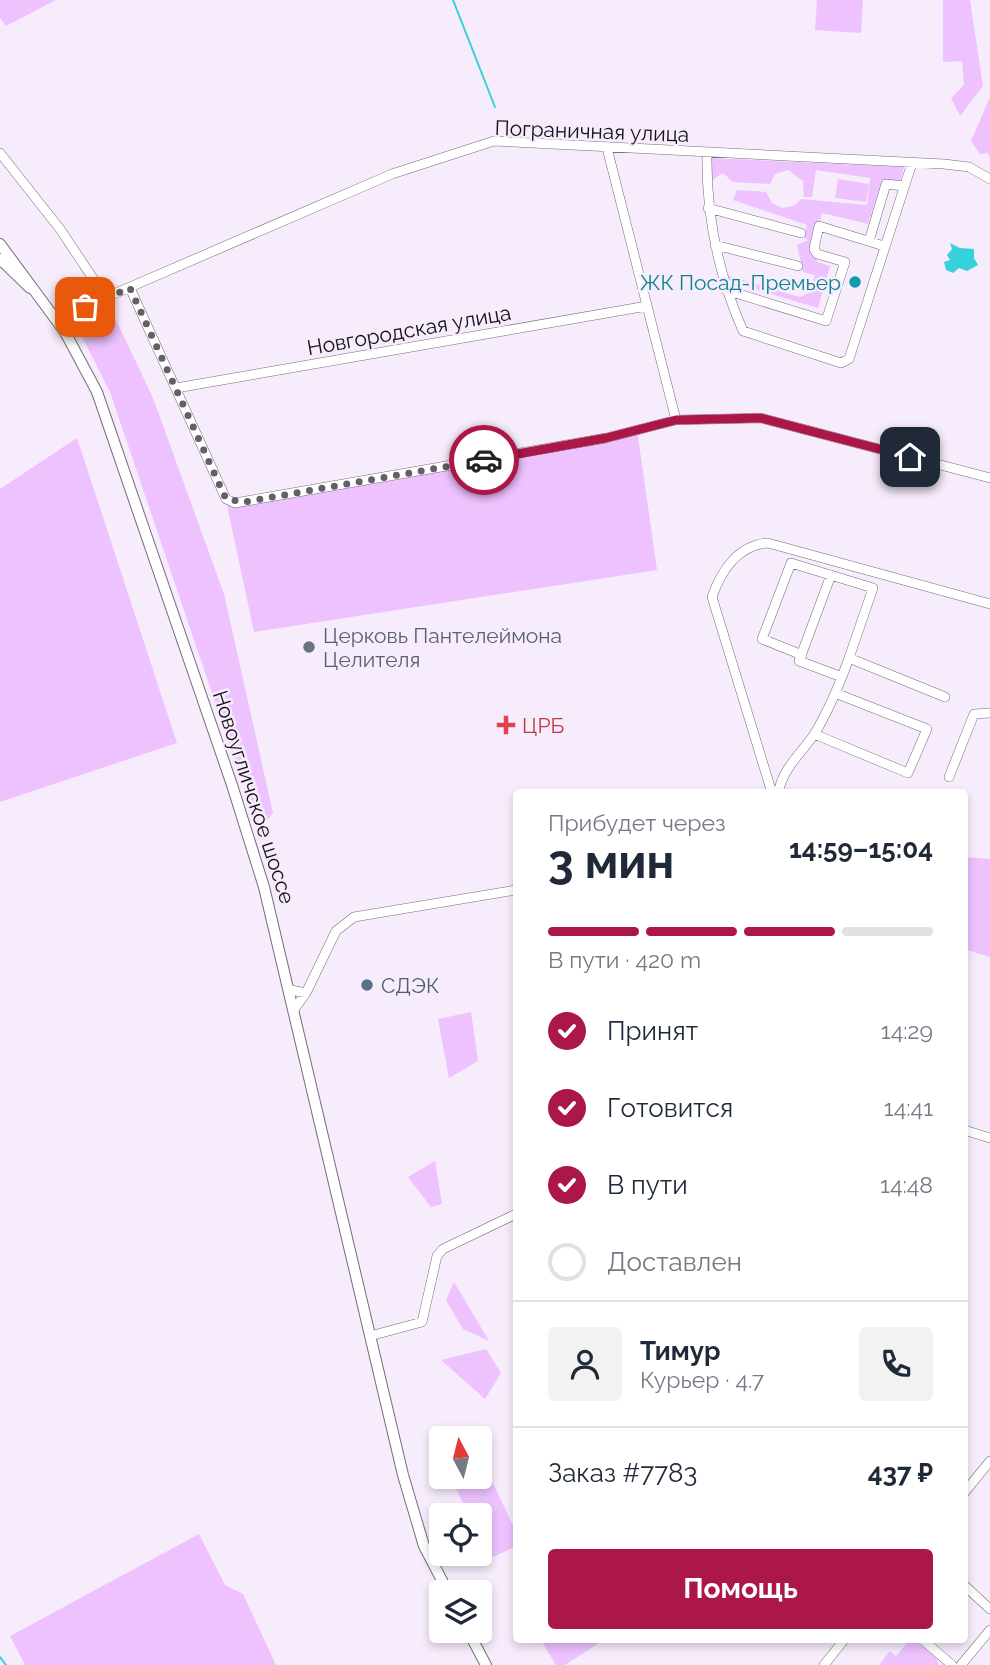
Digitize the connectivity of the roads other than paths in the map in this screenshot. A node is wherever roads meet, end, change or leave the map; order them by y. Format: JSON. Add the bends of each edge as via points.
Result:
{"nodes":[{"id":1,"x":607,"y":148,"type":"junction"},
{"id":2,"x":0,"y":153,"type":"edge"},
{"id":3,"x":707,"y":153,"type":"junction"},
{"id":4,"x":912,"y":163,"type":"junction"},
{"id":5,"x":990,"y":179,"type":"edge"},
{"id":6,"x":904,"y":186,"type":"junction"},
{"id":7,"x":708,"y":208,"type":"junction"},
{"id":8,"x":801,"y":233,"type":"dead end"},
{"id":9,"x":869,"y":241,"type":"junction"},
{"id":10,"x":0,"y":244,"type":"edge"},
{"id":11,"x":715,"y":245,"type":"junction"},
{"id":12,"x":884,"y":246,"type":"junction"},
{"id":13,"x":0,"y":259,"type":"edge"},
{"id":14,"x":799,"y":266,"type":"dead end"},
{"id":15,"x":130,"y":288,"type":"junction"},
{"id":16,"x":726,"y":290,"type":"junction"},
{"id":17,"x":35,"y":292,"type":"junction"},
{"id":18,"x":107,"y":298,"type":"junction"},
{"id":19,"x":647,"y":306,"type":"junction"},
{"id":20,"x":56,"y":319,"type":"junction"},
{"id":21,"x":176,"y":388,"type":"junction"},
{"id":22,"x":676,"y":420,"type":"junction"},
{"id":23,"x":990,"y":478,"type":"edge"},
{"id":24,"x":831,"y":575,"type":"junction"},
{"id":25,"x":990,"y":604,"type":"edge"},
{"id":26,"x":802,"y":656,"type":"junction"},
{"id":27,"x":849,"y":658,"type":"junction"},
{"id":28,"x":842,"y":677,"type":"junction"},
{"id":29,"x":835,"y":693,"type":"junction"},
{"id":30,"x":945,"y":697,"type":"dead end"},
{"id":31,"x":990,"y":712,"type":"edge"},
{"id":32,"x":814,"y":734,"type":"junction"},
{"id":33,"x":949,"y":777,"type":"dead end"},
{"id":34,"x":771,"y":789,"type":"edge"},
{"id":35,"x":779,"y":789,"type":"edge"},
{"id":36,"x":513,"y":890,"type":"edge"},
{"id":37,"x":290,"y":990,"type":"junction"},
{"id":38,"x":306,"y":993,"type":"junction"},
{"id":39,"x":295,"y":1008,"type":"junction"},
{"id":40,"x":968,"y":1131,"type":"edge"},
{"id":41,"x":990,"y":1138,"type":"edge"},
{"id":42,"x":513,"y":1215,"type":"edge"},
{"id":43,"x":370,"y":1336,"type":"junction"},
{"id":44,"x":990,"y":1461,"type":"edge"},
{"id":45,"x":968,"y":1488,"type":"edge"},
{"id":46,"x":442,"y":1580,"type":"edge"},
{"id":47,"x":968,"y":1589,"type":"edge"},
{"id":48,"x":990,"y":1609,"type":"edge"},
{"id":49,"x":990,"y":1630,"type":"edge"},
{"id":50,"x":474,"y":1643,"type":"edge"},
{"id":51,"x":842,"y":1643,"type":"edge"},
{"id":52,"x":926,"y":1643,"type":"edge"},
{"id":53,"x":486,"y":1665,"type":"edge"},
{"id":54,"x":824,"y":1665,"type":"edge"},
{"id":55,"x":952,"y":1665,"type":"edge"},
{"id":56,"x":961,"y":1665,"type":"edge"}],
"edges":[{"from":1,"to":3,"type":"street","name":"Пограничная улица"},
{"from":1,"to":15,"type":"street","name":"Пограничная улица","via":[[494,141],[454,152],[333,198]]},
{"from":1,"to":19,"type":"street"},
{"from":2,"to":18,"type":"street"},
{"from":3,"to":4,"type":"street","name":"Пограничная улица"},
{"from":3,"to":7,"type":"street"},
{"from":4,"to":5,"type":"street","name":"Пограничная улица","via":[[969,167]]},
{"from":4,"to":6,"type":"street"},
{"from":6,"to":9,"type":"street","via":[[886,184]]},
{"from":6,"to":12,"type":"street"},
{"from":7,"to":8,"type":"street"},
{"from":7,"to":11,"type":"street"},
{"from":9,"to":12,"type":"street"},
{"from":9,"to":16,"type":"street","via":[[819,226],[817,254],[845,262],[826,321]]},
{"from":10,"to":17,"type":"main road","name":"Новоугличское шоссе"},
{"from":11,"to":14,"type":"street"},
{"from":11,"to":16,"type":"street"},
{"from":12,"to":16,"type":"street","via":[[849,359],[841,363],[743,331]]},
{"from":13,"to":17,"type":"main road","name":"Новоугличское шоссе"},
{"from":15,"to":18,"type":"street","name":"Пограничная улица"},
{"from":15,"to":21,"type":"street"},
{"from":17,"to":20,"type":"main road","name":"Новоугличское шоссе"},
{"from":18,"to":20,"type":"street","name":"Пограничная улица"},
{"from":19,"to":21,"type":"street","name":"Новгородская улица"},
{"from":19,"to":22,"type":"street"},
{"from":20,"to":37,"type":"main road","name":"Новоугличское шоссе","via":[[105,414],[236,796]]},
{"from":21,"to":22,"type":"street","via":[[226,499],[244,502],[606,438]]},
{"from":22,"to":23,"type":"street","via":[[761,418]]},
{"from":24,"to":26,"type":"street"},
{"from":24,"to":26,"type":"street","via":[[791,563],[762,639]]},
{"from":24,"to":27,"type":"street","via":[[873,588]]},
{"from":25,"to":34,"type":"street","via":[[768,543],[738,555],[712,597]]},
{"from":26,"to":28,"type":"street","via":[[799,661]]},
{"from":27,"to":28,"type":"street"},
{"from":27,"to":30,"type":"street"},
{"from":28,"to":29,"type":"street"},
{"from":29,"to":32,"type":"street"},
{"from":29,"to":32,"type":"street","via":[[927,729],[908,773]]},
{"from":31,"to":33,"type":"street","via":[[974,714]]},
{"from":32,"to":35,"type":"street","via":[[790,760]]},
{"from":36,"to":38,"type":"street","via":[[354,916],[336,931]]},
{"from":37,"to":38,"type":"street"},
{"from":37,"to":39,"type":"main road","name":"Новоугличское шоссе"},
{"from":38,"to":39,"type":"street"},
{"from":39,"to":43,"type":"main road","name":"Новоугличское шоссе"},
{"from":40,"to":41,"type":"street"},
{"from":42,"to":43,"type":"street","via":[[443,1249],[422,1322]]},
{"from":43,"to":46,"type":"main road","name":"Новоугличское шоссе","via":[[402,1475],[424,1546]]},
{"from":44,"to":45,"type":"street"},
{"from":47,"to":48,"type":"street"},
{"from":49,"to":56,"type":"street"},
{"from":50,"to":53,"type":"main road"},
{"from":51,"to":54,"type":"street"},
{"from":52,"to":55,"type":"street"}]}
